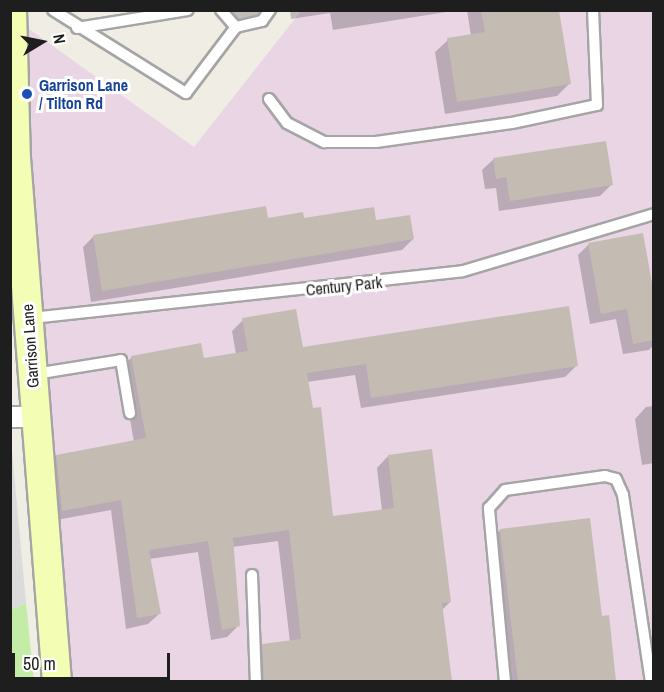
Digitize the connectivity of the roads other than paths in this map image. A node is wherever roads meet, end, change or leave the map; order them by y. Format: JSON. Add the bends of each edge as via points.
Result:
{"nodes":[{"id":1,"x":12,"y":10,"type":"edge"},
{"id":2,"x":54,"y":10,"type":"edge"},
{"id":3,"x":188,"y":10,"type":"edge"},
{"id":4,"x":221,"y":10,"type":"edge"},
{"id":5,"x":270,"y":10,"type":"edge"},
{"id":6,"x":593,"y":10,"type":"edge"},
{"id":7,"x":236,"y":27,"type":"junction"},
{"id":8,"x":77,"y":28,"type":"junction"},
{"id":9,"x":269,"y":99,"type":"dead end"},
{"id":10,"x":13,"y":157,"type":"edge"},
{"id":11,"x":654,"y":214,"type":"edge"},
{"id":12,"x":28,"y":310,"type":"junction"},
{"id":13,"x":32,"y":375,"type":"junction"},
{"id":14,"x":130,"y":413,"type":"dead end"},
{"id":15,"x":23,"y":417,"type":"edge"},
{"id":16,"x":252,"y":575,"type":"dead end"},
{"id":17,"x":57,"y":681,"type":"edge"},
{"id":18,"x":256,"y":681,"type":"edge"},
{"id":19,"x":505,"y":681,"type":"edge"},
{"id":20,"x":651,"y":681,"type":"edge"}],
"edges":[{"from":1,"to":10,"type":"street","name":"Garrison Lane"},
{"from":2,"to":8,"type":"lane"},
{"from":3,"to":8,"type":"lane"},
{"from":4,"to":7,"type":"lane"},
{"from":5,"to":7,"type":"lane","via":[[261,21]]},
{"from":6,"to":9,"type":"lane","via":[[597,105],[512,123],[376,142],[324,142],[287,123]]},
{"from":7,"to":8,"type":"lane","via":[[186,93]]},
{"from":10,"to":12,"type":"street","name":"Garrison Lane"},
{"from":11,"to":12,"type":"lane","name":"Century Park","via":[[463,271],[41,317]]},
{"from":12,"to":13,"type":"street","name":"Garrison Lane"},
{"from":13,"to":14,"type":"lane","via":[[121,360]]},
{"from":13,"to":15,"type":"street","name":"Garrison Lane"},
{"from":15,"to":17,"type":"street","name":"Garrison Lane"},
{"from":16,"to":18,"type":"lane"},
{"from":19,"to":20,"type":"lane","via":[[489,508],[505,490],[605,476],[615,479],[623,495]]}]}
